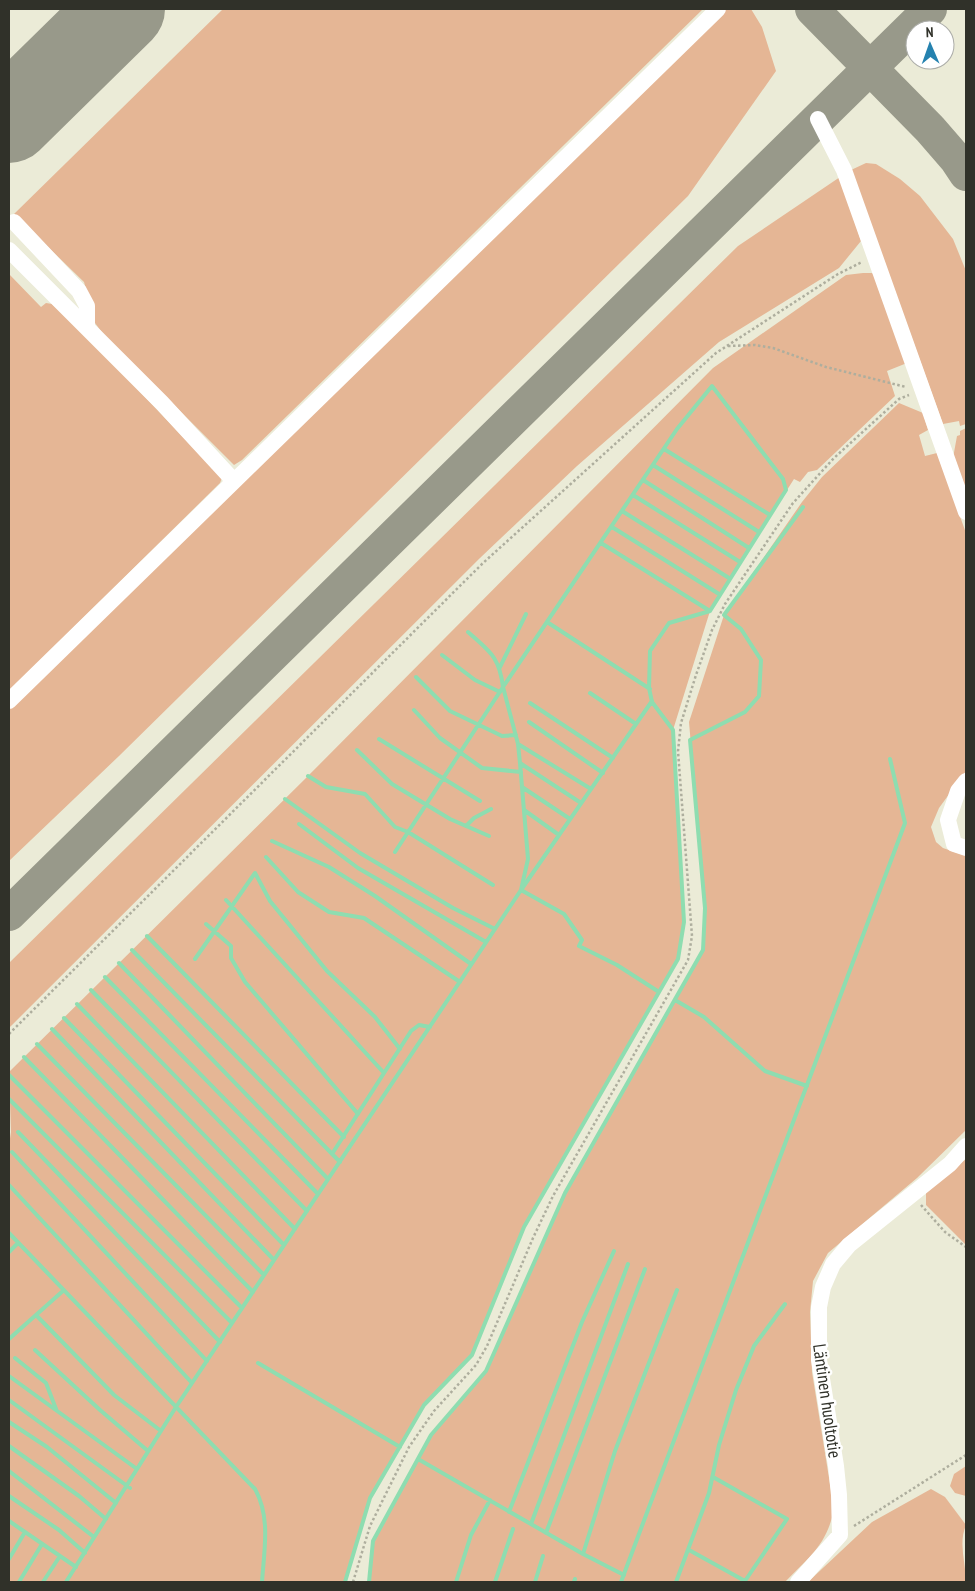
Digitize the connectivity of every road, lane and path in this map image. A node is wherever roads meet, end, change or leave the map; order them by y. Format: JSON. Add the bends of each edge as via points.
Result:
{"nodes":[{"id":1,"x":718,"y":9,"type":"edge"},
{"id":2,"x":818,"y":119,"type":"dead end"},
{"id":3,"x":14,"y":222,"type":"dead end"},
{"id":4,"x":9,"y":250,"type":"edge"},
{"id":5,"x":875,"y":256,"type":"junction"},
{"id":6,"x":86,"y":327,"type":"junction"},
{"id":7,"x":728,"y":346,"type":"junction"},
{"id":8,"x":922,"y":390,"type":"junction"},
{"id":9,"x":232,"y":480,"type":"junction"},
{"id":10,"x":966,"y":512,"type":"edge"},
{"id":11,"x":9,"y":700,"type":"edge"},
{"id":12,"x":966,"y":781,"type":"edge"},
{"id":13,"x":966,"y":848,"type":"edge"},
{"id":14,"x":9,"y":1034,"type":"edge"},
{"id":15,"x":966,"y":1146,"type":"edge"},
{"id":16,"x":911,"y":1194,"type":"junction"},
{"id":17,"x":966,"y":1247,"type":"edge"},
{"id":18,"x":966,"y":1455,"type":"edge"},
{"id":19,"x":840,"y":1535,"type":"junction"},
{"id":20,"x":353,"y":1582,"type":"edge"},
{"id":21,"x":798,"y":1582,"type":"edge"}],
"edges":[{"from":1,"to":9,"type":"lane"},
{"from":2,"to":5,"type":"lane","via":[[844,170]]},
{"from":3,"to":6,"type":"lane","via":[[79,291],[87,306]]},
{"from":4,"to":6,"type":"lane"},
{"from":5,"to":7,"type":"path","via":[[838,274]]},
{"from":5,"to":8,"type":"lane"},
{"from":6,"to":9,"type":"lane","via":[[162,403]]},
{"from":7,"to":8,"type":"path","via":[[774,348],[861,377]]},
{"from":7,"to":14,"type":"path","via":[[716,353],[483,563]]},
{"from":8,"to":10,"type":"lane"},
{"from":8,"to":20,"type":"path","via":[[899,399],[834,458],[793,503],[725,604],[712,630],[681,723],[678,752],[692,936],[688,960],[553,1196],[484,1352],[409,1446],[370,1526]]},
{"from":9,"to":11,"type":"lane"},
{"from":12,"to":13,"type":"lane","via":[[958,791],[948,820],[954,844]]},
{"from":15,"to":16,"type":"lane","name":"Läntinen huoltotie","via":[[950,1164]]},
{"from":16,"to":17,"type":"path","via":[[945,1232]]},
{"from":16,"to":19,"type":"lane","name":"Läntinen huoltotie","via":[[849,1245],[827,1275],[820,1296],[819,1360],[840,1495]]},
{"from":18,"to":19,"type":"path"},
{"from":19,"to":21,"type":"lane"}]}
